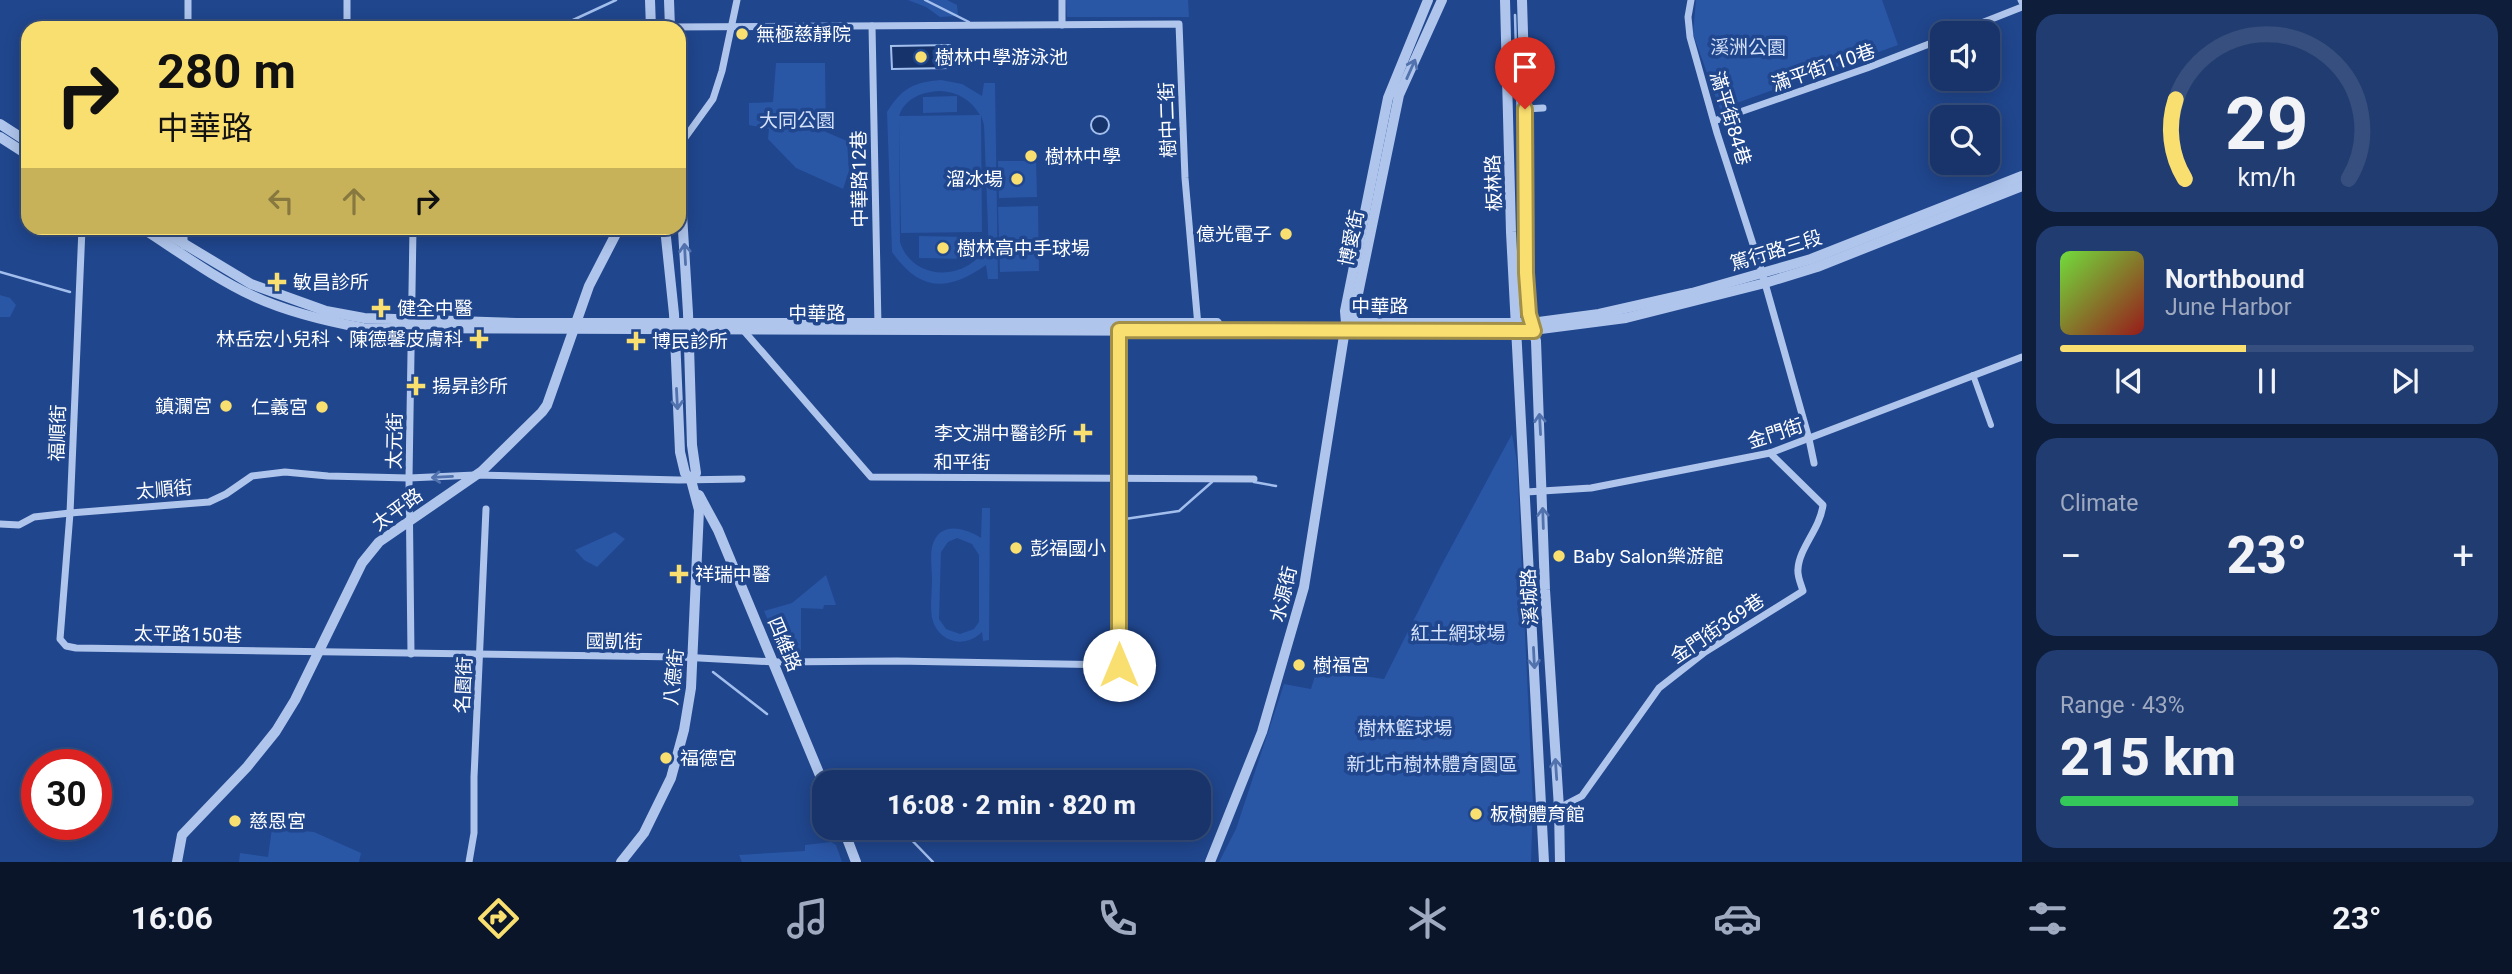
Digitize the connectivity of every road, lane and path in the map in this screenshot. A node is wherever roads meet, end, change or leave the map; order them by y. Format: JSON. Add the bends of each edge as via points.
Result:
{"nodes":[{"id":1,"x":188,"y":0,"type":"edge"},
{"id":2,"x":347,"y":0,"type":"edge"},
{"id":3,"x":650,"y":0,"type":"edge"},
{"id":4,"x":669,"y":0,"type":"edge"},
{"id":5,"x":737,"y":0,"type":"edge"},
{"id":6,"x":1062,"y":0,"type":"edge"},
{"id":7,"x":1428,"y":0,"type":"edge"},
{"id":8,"x":1442,"y":0,"type":"edge"},
{"id":9,"x":1505,"y":0,"type":"edge"},
{"id":10,"x":1522,"y":0,"type":"edge"},
{"id":11,"x":1691,"y":0,"type":"edge"},
{"id":12,"x":2022,"y":3,"type":"edge"},
{"id":13,"x":188,"y":21,"type":"edge"},
{"id":14,"x":347,"y":21,"type":"edge"},
{"id":15,"x":651,"y":21,"type":"edge"},
{"id":16,"x":670,"y":21,"type":"edge"},
{"id":17,"x":1982,"y":21,"type":"edge"},
{"id":18,"x":1062,"y":25,"type":"junction"},
{"id":19,"x":872,"y":26,"type":"junction"},
{"id":20,"x":686,"y":27,"type":"edge"},
{"id":21,"x":732,"y":27,"type":"junction"},
{"id":22,"x":1930,"y":44,"type":"edge"},
{"id":23,"x":1543,"y":108,"type":"dead end"},
{"id":24,"x":1525,"y":109,"type":"junction"},
{"id":25,"x":1714,"y":121,"type":"junction"},
{"id":26,"x":0,"y":124,"type":"edge"},
{"id":27,"x":686,"y":136,"type":"edge"},
{"id":28,"x":0,"y":137,"type":"edge"},
{"id":29,"x":21,"y":138,"type":"edge"},
{"id":30,"x":21,"y":150,"type":"edge"},
{"id":31,"x":2022,"y":176,"type":"edge"},
{"id":32,"x":2022,"y":186,"type":"edge"},
{"id":33,"x":82,"y":235,"type":"edge"},
{"id":34,"x":156,"y":235,"type":"edge"},
{"id":35,"x":166,"y":235,"type":"edge"},
{"id":36,"x":184,"y":235,"type":"edge"},
{"id":37,"x":412,"y":235,"type":"edge"},
{"id":38,"x":615,"y":235,"type":"edge"},
{"id":39,"x":666,"y":235,"type":"edge"},
{"id":40,"x":683,"y":235,"type":"edge"},
{"id":41,"x":183,"y":249,"type":"junction"},
{"id":42,"x":1764,"y":278,"type":"junction"},
{"id":43,"x":410,"y":325,"type":"junction"},
{"id":44,"x":573,"y":326,"type":"junction"},
{"id":45,"x":674,"y":326,"type":"junction"},
{"id":46,"x":689,"y":326,"type":"junction"},
{"id":47,"x":1119,"y":326,"type":"junction"},
{"id":48,"x":1198,"y":326,"type":"junction"},
{"id":49,"x":744,"y":327,"type":"junction"},
{"id":50,"x":878,"y":327,"type":"junction"},
{"id":51,"x":1346,"y":327,"type":"junction"},
{"id":52,"x":1532,"y":327,"type":"junction"},
{"id":53,"x":1517,"y":328,"type":"junction"},
{"id":54,"x":2022,"y":357,"type":"edge"},
{"id":55,"x":1973,"y":375,"type":"junction"},
{"id":56,"x":1991,"y":425,"type":"dead end"},
{"id":57,"x":1809,"y":439,"type":"junction"},
{"id":58,"x":1770,"y":453,"type":"junction"},
{"id":59,"x":1814,"y":463,"type":"dead end"},
{"id":60,"x":475,"y":475,"type":"junction"},
{"id":61,"x":409,"y":478,"type":"junction"},
{"id":62,"x":1119,"y":478,"type":"junction"},
{"id":63,"x":742,"y":479,"type":"dead end"},
{"id":64,"x":1254,"y":479,"type":"dead end"},
{"id":65,"x":691,"y":480,"type":"junction"},
{"id":66,"x":1526,"y":492,"type":"junction"},
{"id":67,"x":1542,"y":492,"type":"junction"},
{"id":68,"x":486,"y":509,"type":"dead end"},
{"id":69,"x":70,"y":513,"type":"junction"},
{"id":70,"x":409,"y":520,"type":"junction"},
{"id":71,"x":0,"y":524,"type":"edge"},
{"id":72,"x":60,"y":639,"type":"joint"},
{"id":73,"x":318,"y":652,"type":"junction"},
{"id":74,"x":411,"y":654,"type":"junction"},
{"id":75,"x":480,"y":655,"type":"junction"},
{"id":76,"x":694,"y":658,"type":"junction"},
{"id":77,"x":774,"y":662,"type":"junction"},
{"id":78,"x":818,"y":770,"type":"edge"},
{"id":79,"x":1559,"y":808,"type":"junction"},
{"id":80,"x":1542,"y":811,"type":"junction"},
{"id":81,"x":848,"y":840,"type":"edge"},
{"id":82,"x":177,"y":862,"type":"edge"},
{"id":83,"x":470,"y":862,"type":"edge"},
{"id":84,"x":621,"y":862,"type":"edge"},
{"id":85,"x":856,"y":862,"type":"edge"},
{"id":86,"x":1210,"y":862,"type":"edge"},
{"id":87,"x":1544,"y":862,"type":"edge"},
{"id":88,"x":1560,"y":862,"type":"edge"}],
"edges":[{"from":1,"to":13,"type":"street"},
{"from":2,"to":14,"type":"street"},
{"from":3,"to":15,"type":"street"},
{"from":4,"to":16,"type":"street"},
{"from":5,"to":21,"type":"street"},
{"from":6,"to":18,"type":"street"},
{"from":7,"to":51,"type":"street","name":"博愛街","via":[[1388,98],[1345,311]]},
{"from":51,"to":8,"type":"street","name":"博愛街","one_way":true,"via":[[1353,318],[1399,95]]},
{"from":9,"to":53,"type":"street","name":"板林路"},
{"from":10,"to":24,"type":"street","name":"板林路"},
{"from":11,"to":25,"type":"street","name":"滿平街84巷","via":[[1690,37]]},
{"from":12,"to":17,"type":"street"},
{"from":18,"to":19,"type":"street"},
{"from":18,"to":48,"type":"street","name":"樹中二街","via":[[1179,24],[1185,178]]},
{"from":19,"to":21,"type":"street"},
{"from":19,"to":50,"type":"street","name":"中華路12巷"},
{"from":20,"to":21,"type":"street"},
{"from":21,"to":27,"type":"street","via":[[713,99]]},
{"from":22,"to":25,"type":"street","name":"滿平街110巷"},
{"from":23,"to":24,"type":"street"},
{"from":24,"to":52,"type":"street","name":"板林路","via":[[1526,273]]},
{"from":25,"to":42,"type":"street","name":"滿平街84巷"},
{"from":26,"to":29,"type":"street"},
{"from":28,"to":30,"type":"street"},
{"from":31,"to":42,"type":"street","name":"篤行路三段"},
{"from":32,"to":42,"type":"street","name":"篤行路三段","via":[[1817,267]]},
{"from":33,"to":69,"type":"street","name":"福順街"},
{"from":34,"to":41,"type":"street","name":"中華路"},
{"from":35,"to":41,"type":"street","name":"中華路"},
{"from":36,"to":41,"type":"street"},
{"from":37,"to":43,"type":"street","name":"太元街"},
{"from":38,"to":44,"type":"street","name":"太平路"},
{"from":39,"to":45,"type":"street","name":"八德街"},
{"from":46,"to":40,"type":"street","name":"八德街","one_way":true},
{"from":41,"to":43,"type":"street","name":"中華路","via":[[253,296],[314,317],[363,328]]},
{"from":42,"to":52,"type":"street","name":"篤行路三段"},
{"from":42,"to":57,"type":"street","name":"滿平街84巷"},
{"from":43,"to":44,"type":"street","name":"中華路"},
{"from":43,"to":61,"type":"street","name":"太元街"},
{"from":44,"to":45,"type":"street","name":"中華路"},
{"from":44,"to":60,"type":"street","name":"太平路","via":[[542,412]]},
{"from":45,"to":46,"type":"street","name":"中華路"},
{"from":45,"to":65,"type":"street","name":"八德街","one_way":true,"via":[[680,452]]},
{"from":46,"to":49,"type":"street","name":"中華路"},
{"from":46,"to":65,"type":"street","name":"八德街","via":[[696,473]]},
{"from":47,"to":48,"type":"street","name":"中華路"},
{"from":47,"to":50,"type":"street","name":"中華路","via":[[1043,322]]},
{"from":47,"to":62,"type":"street"},
{"from":48,"to":51,"type":"street","name":"中華路"},
{"from":49,"to":50,"type":"street","name":"中華路"},
{"from":49,"to":62,"type":"street","name":"和平街","via":[[871,477]]},
{"from":51,"to":53,"type":"street","name":"中華路"},
{"from":51,"to":86,"type":"street","name":"水源街","via":[[1304,587],[1262,732]]},
{"from":52,"to":53,"type":"street","name":"中華路"},
{"from":67,"to":52,"type":"street","name":"溪城路","one_way":true},
{"from":53,"to":66,"type":"street","name":"溪城路"},
{"from":54,"to":55,"type":"street","name":"金門街"},
{"from":55,"to":56,"type":"street"},
{"from":55,"to":57,"type":"street","name":"金門街"},
{"from":57,"to":58,"type":"street","name":"金門街"},
{"from":57,"to":59,"type":"street","name":"滿平街84巷"},
{"from":58,"to":67,"type":"street","name":"金門街","via":[[1591,488]]},
{"from":58,"to":79,"type":"street","name":"金門街369巷","via":[[1823,505],[1821,520],[1798,569],[1802,591],[1705,652],[1659,688],[1582,796]]},
{"from":60,"to":61,"type":"street","name":"太順街","one_way":true},
{"from":60,"to":65,"type":"street"},
{"from":60,"to":70,"type":"street","name":"太平路"},
{"from":61,"to":69,"type":"street","name":"太順街","via":[[285,472],[252,476],[209,502]]},
{"from":61,"to":70,"type":"street","name":"太元街"},
{"from":62,"to":64,"type":"street","name":"和平街"},
{"from":62,"to":77,"type":"street","name":"國凱街","via":[[1119,665]]},
{"from":63,"to":65,"type":"street"},
{"from":65,"to":76,"type":"street","name":"八德街","via":[[699,510]]},
{"from":65,"to":77,"type":"street","name":"四維路","via":[[718,530]]},
{"from":66,"to":67,"type":"street","name":"金門街"},
{"from":66,"to":80,"type":"street","name":"溪城路","one_way":true},
{"from":79,"to":67,"type":"street","name":"溪城路","one_way":true},
{"from":68,"to":75,"type":"street","name":"名園街"},
{"from":69,"to":71,"type":"street","name":"太順街"},
{"from":69,"to":72,"type":"street","name":"福順街"},
{"from":70,"to":73,"type":"street","name":"太平路","via":[[379,542],[362,563]]},
{"from":70,"to":74,"type":"street","name":"太元街"},
{"from":72,"to":73,"type":"street","name":"太平路150巷","via":[[76,648]]},
{"from":73,"to":74,"type":"street","name":"國凱街"},
{"from":73,"to":82,"type":"street","name":"太平路","via":[[276,731],[182,835]]},
{"from":74,"to":75,"type":"street","name":"國凱街"},
{"from":75,"to":76,"type":"street","name":"國凱街"},
{"from":75,"to":83,"type":"street","name":"名園街"},
{"from":76,"to":77,"type":"street","name":"國凱街"},
{"from":76,"to":84,"type":"street","name":"八德街","via":[[684,730],[671,778],[643,833]]},
{"from":77,"to":78,"type":"street","name":"四維路"},
{"from":79,"to":80,"type":"street","name":"金門街369巷"},
{"from":79,"to":88,"type":"street","name":"溪城路"},
{"from":80,"to":87,"type":"street","name":"溪城路"},
{"from":81,"to":85,"type":"street"}]}
